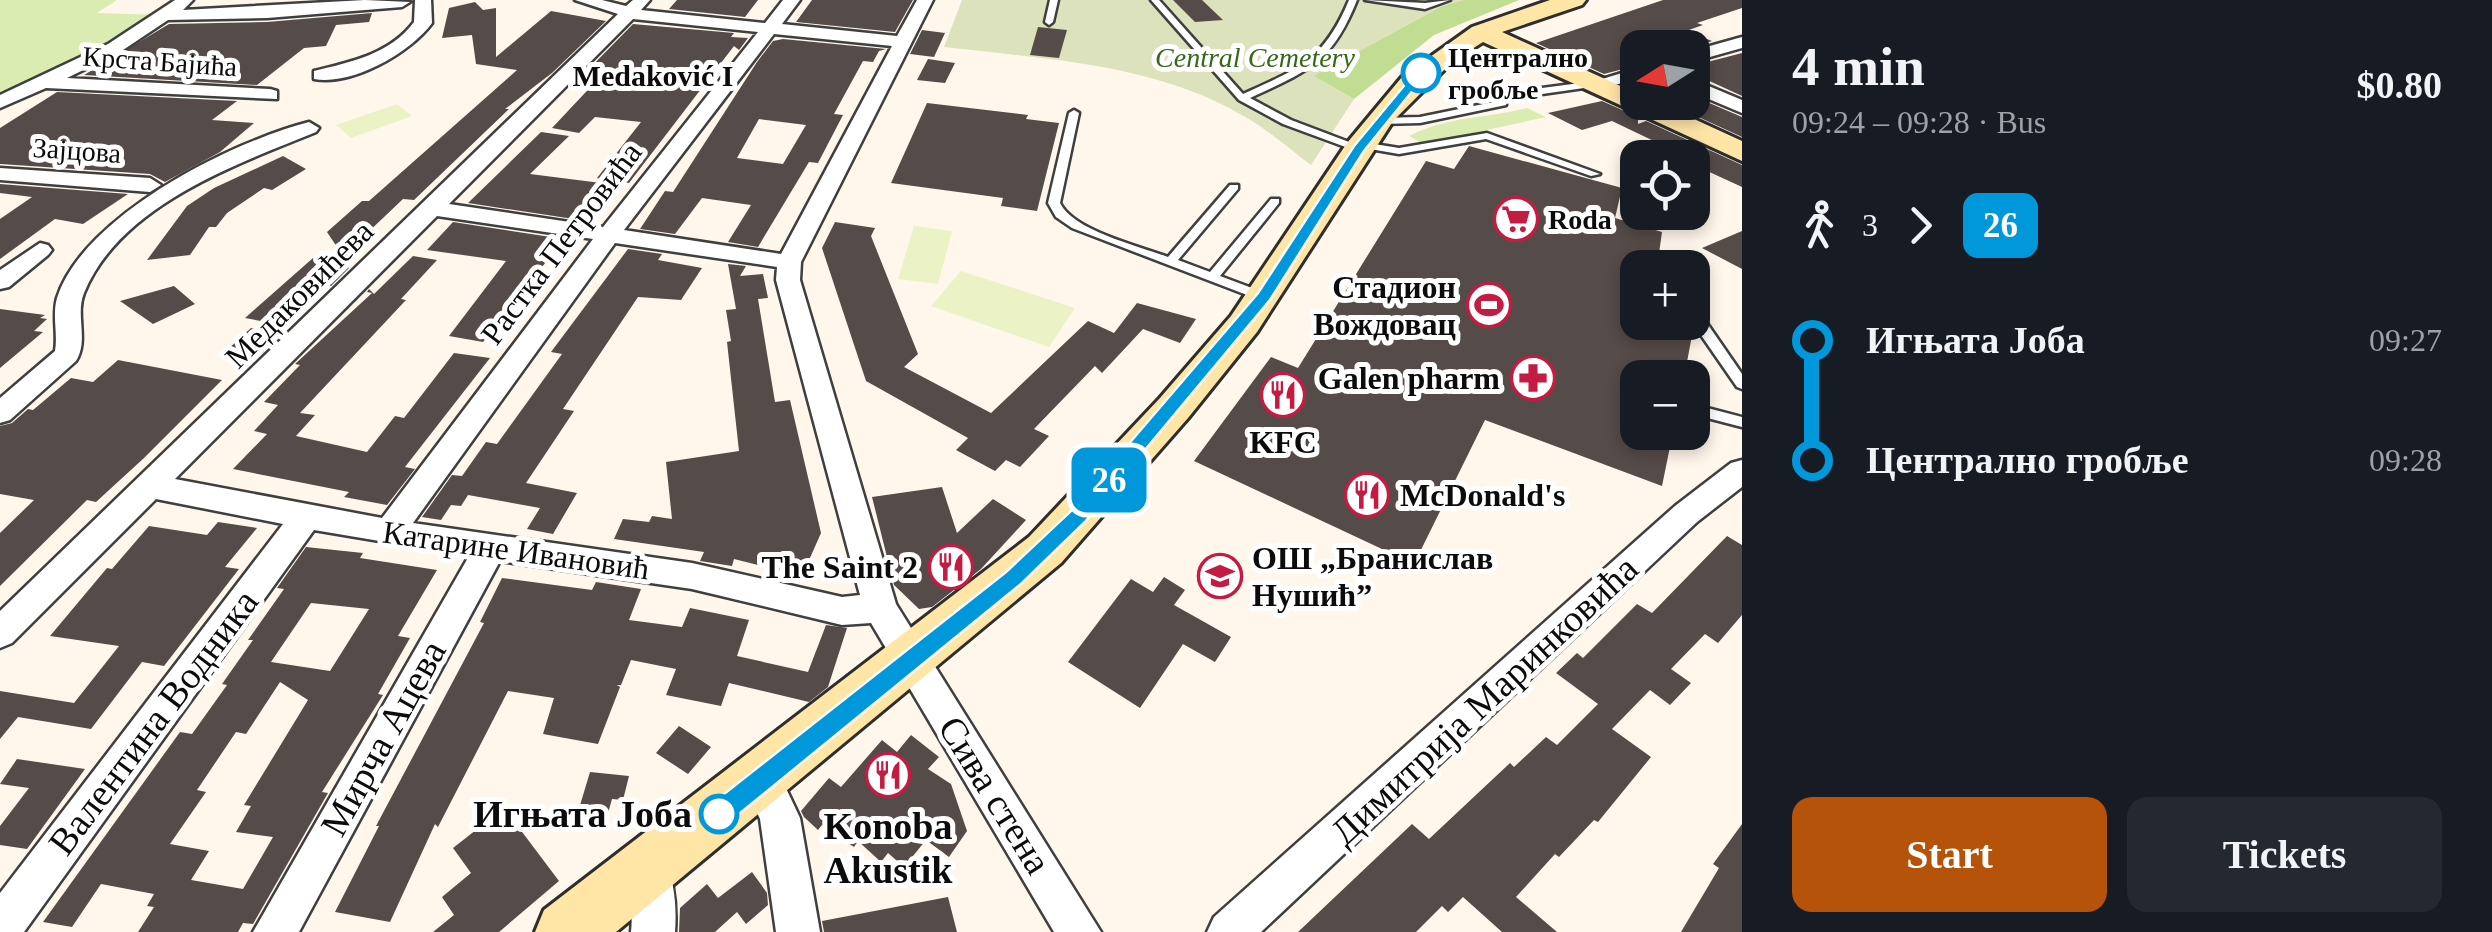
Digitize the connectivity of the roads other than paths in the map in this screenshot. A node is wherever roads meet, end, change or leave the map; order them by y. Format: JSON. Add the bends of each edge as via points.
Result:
{"nodes":[{"id":1,"x":187,"y":0,"type":"edge"},
{"id":2,"x":583,"y":0,"type":"edge"},
{"id":3,"x":792,"y":0,"type":"edge"},
{"id":4,"x":925,"y":0,"type":"edge"},
{"id":5,"x":1054,"y":0,"type":"edge"},
{"id":6,"x":1155,"y":0,"type":"edge"},
{"id":7,"x":1353,"y":0,"type":"edge"},
{"id":8,"x":1369,"y":0,"type":"edge"},
{"id":9,"x":1446,"y":0,"type":"edge"},
{"id":10,"x":1574,"y":0,"type":"edge"},
{"id":11,"x":402,"y":2,"type":"edge"},
{"id":12,"x":635,"y":7,"type":"edge"},
{"id":13,"x":418,"y":13,"type":"edge"},
{"id":14,"x":169,"y":14,"type":"junction"},
{"id":15,"x":1049,"y":22,"type":"dead end"},
{"id":16,"x":771,"y":28,"type":"junction"},
{"id":17,"x":1481,"y":32,"type":"junction"},
{"id":18,"x":902,"y":42,"type":"junction"},
{"id":19,"x":1742,"y":42,"type":"edge"},
{"id":20,"x":1710,"y":52,"type":"edge"},
{"id":21,"x":322,"y":75,"type":"dead end"},
{"id":22,"x":1620,"y":78,"type":"edge"},
{"id":23,"x":46,"y":82,"type":"junction"},
{"id":24,"x":1595,"y":84,"type":"junction"},
{"id":25,"x":1542,"y":91,"type":"dead end"},
{"id":26,"x":1710,"y":93,"type":"edge"},
{"id":27,"x":270,"y":95,"type":"dead end"},
{"id":28,"x":1242,"y":98,"type":"junction"},
{"id":29,"x":0,"y":102,"type":"edge"},
{"id":30,"x":1504,"y":103,"type":"dead end"},
{"id":31,"x":1742,"y":107,"type":"edge"},
{"id":32,"x":1074,"y":113,"type":"dead end"},
{"id":33,"x":1380,"y":121,"type":"junction"},
{"id":34,"x":308,"y":128,"type":"dead end"},
{"id":35,"x":1360,"y":147,"type":"junction"},
{"id":36,"x":1742,"y":152,"type":"edge"},
{"id":37,"x":0,"y":174,"type":"edge"},
{"id":38,"x":1595,"y":174,"type":"dead end"},
{"id":39,"x":150,"y":185,"type":"dead end"},
{"id":40,"x":1234,"y":187,"type":"dead end"},
{"id":41,"x":1275,"y":201,"type":"dead end"},
{"id":42,"x":431,"y":208,"type":"junction"},
{"id":43,"x":609,"y":234,"type":"junction"},
{"id":44,"x":40,"y":250,"type":"dead end"},
{"id":45,"x":1171,"y":261,"type":"junction"},
{"id":46,"x":789,"y":262,"type":"junction"},
{"id":47,"x":1213,"y":276,"type":"junction"},
{"id":48,"x":0,"y":282,"type":"edge"},
{"id":49,"x":1264,"y":296,"type":"junction"},
{"id":50,"x":1710,"y":338,"type":"edge"},
{"id":51,"x":1742,"y":384,"type":"edge"},
{"id":52,"x":0,"y":412,"type":"edge"},
{"id":53,"x":1710,"y":413,"type":"edge"},
{"id":54,"x":1742,"y":422,"type":"edge"},
{"id":55,"x":1742,"y":471,"type":"edge"},
{"id":56,"x":150,"y":486,"type":"junction"},
{"id":57,"x":307,"y":516,"type":"junction"},
{"id":58,"x":389,"y":532,"type":"junction"},
{"id":59,"x":492,"y":545,"type":"junction"},
{"id":60,"x":880,"y":608,"type":"junction"},
{"id":61,"x":0,"y":633,"type":"edge"},
{"id":62,"x":911,"y":658,"type":"junction"},
{"id":63,"x":762,"y":780,"type":"junction"},
{"id":64,"x":649,"y":870,"type":"junction"},
{"id":65,"x":0,"y":928,"type":"edge"},
{"id":66,"x":275,"y":932,"type":"edge"},
{"id":67,"x":566,"y":932,"type":"edge"},
{"id":68,"x":653,"y":932,"type":"edge"},
{"id":69,"x":798,"y":932,"type":"edge"},
{"id":70,"x":1079,"y":932,"type":"edge"},
{"id":71,"x":1229,"y":932,"type":"edge"}],
"edges":[{"from":1,"to":14,"type":"street"},
{"from":2,"to":12,"type":"street"},
{"from":3,"to":16,"type":"street","name":"Растка Петровића"},
{"from":4,"to":18,"type":"street"},
{"from":5,"to":15,"type":"lane"},
{"from":6,"to":28,"type":"lane"},
{"from":7,"to":28,"type":"lane","via":[[1328,52]]},
{"from":8,"to":9,"type":"lane","via":[[1425,6]]},
{"from":10,"to":17,"type":"main road"},
{"from":11,"to":14,"type":"street"},
{"from":12,"to":16,"type":"street"},
{"from":12,"to":42,"type":"street","name":"Медаковићева"},
{"from":13,"to":21,"type":"street","via":[[416,34],[380,57]]},
{"from":14,"to":23,"type":"street"},
{"from":16,"to":18,"type":"street"},
{"from":16,"to":43,"type":"street","name":"Растка Петровића"},
{"from":17,"to":24,"type":"main road"},
{"from":17,"to":33,"type":"main road","via":[[1427,68]]},
{"from":18,"to":46,"type":"street"},
{"from":19,"to":20,"type":"street"},
{"from":22,"to":24,"type":"street"},
{"from":23,"to":27,"type":"street","name":"Крста Бајића"},
{"from":23,"to":29,"type":"street"},
{"from":24,"to":25,"type":"lane"},
{"from":24,"to":36,"type":"main road"},
{"from":26,"to":31,"type":"street"},
{"from":28,"to":35,"type":"lane"},
{"from":30,"to":33,"type":"lane"},
{"from":32,"to":45,"type":"lane","via":[[1054,203],[1060,215]]},
{"from":33,"to":35,"type":"main road"},
{"from":34,"to":52,"type":"street","via":[[184,185],[122,227],[72,292],[67,355]]},
{"from":35,"to":38,"type":"lane","via":[[1400,151],[1487,136]]},
{"from":35,"to":49,"type":"main road"},
{"from":37,"to":39,"type":"street","name":"Зајцова"},
{"from":40,"to":45,"type":"lane"},
{"from":41,"to":47,"type":"lane"},
{"from":42,"to":43,"type":"street"},
{"from":42,"to":56,"type":"street","name":"Медаковићева"},
{"from":43,"to":46,"type":"street"},
{"from":43,"to":58,"type":"street","name":"Растка Петровића"},
{"from":44,"to":48,"type":"street"},
{"from":45,"to":47,"type":"lane"},
{"from":46,"to":60,"type":"street","via":[[788,280]]},
{"from":47,"to":49,"type":"lane"},
{"from":49,"to":62,"type":"main road","via":[[1078,517],[1014,578]]},
{"from":50,"to":51,"type":"lane"},
{"from":53,"to":54,"type":"lane"},
{"from":55,"to":71,"type":"street","name":"Димитрија Маринковића","via":[[1686,514]]},
{"from":56,"to":57,"type":"street","name":"Катарине Ивановић"},
{"from":56,"to":61,"type":"street","name":"Медаковићева"},
{"from":57,"to":58,"type":"street","name":"Катарине Ивановић"},
{"from":57,"to":65,"type":"street","name":"Валентина Водника"},
{"from":58,"to":59,"type":"street","name":"Катарине Ивановић"},
{"from":59,"to":60,"type":"street","name":"Катарине Ивановић","via":[[692,576],[842,611]]},
{"from":59,"to":66,"type":"street","name":"Мирча Ацева"},
{"from":60,"to":62,"type":"street"},
{"from":62,"to":63,"type":"main road"},
{"from":62,"to":70,"type":"street","name":"Сива стена"},
{"from":63,"to":64,"type":"main road"},
{"from":63,"to":69,"type":"street","via":[[780,818]]},
{"from":64,"to":67,"type":"main road"},
{"from":64,"to":68,"type":"street"}]}
